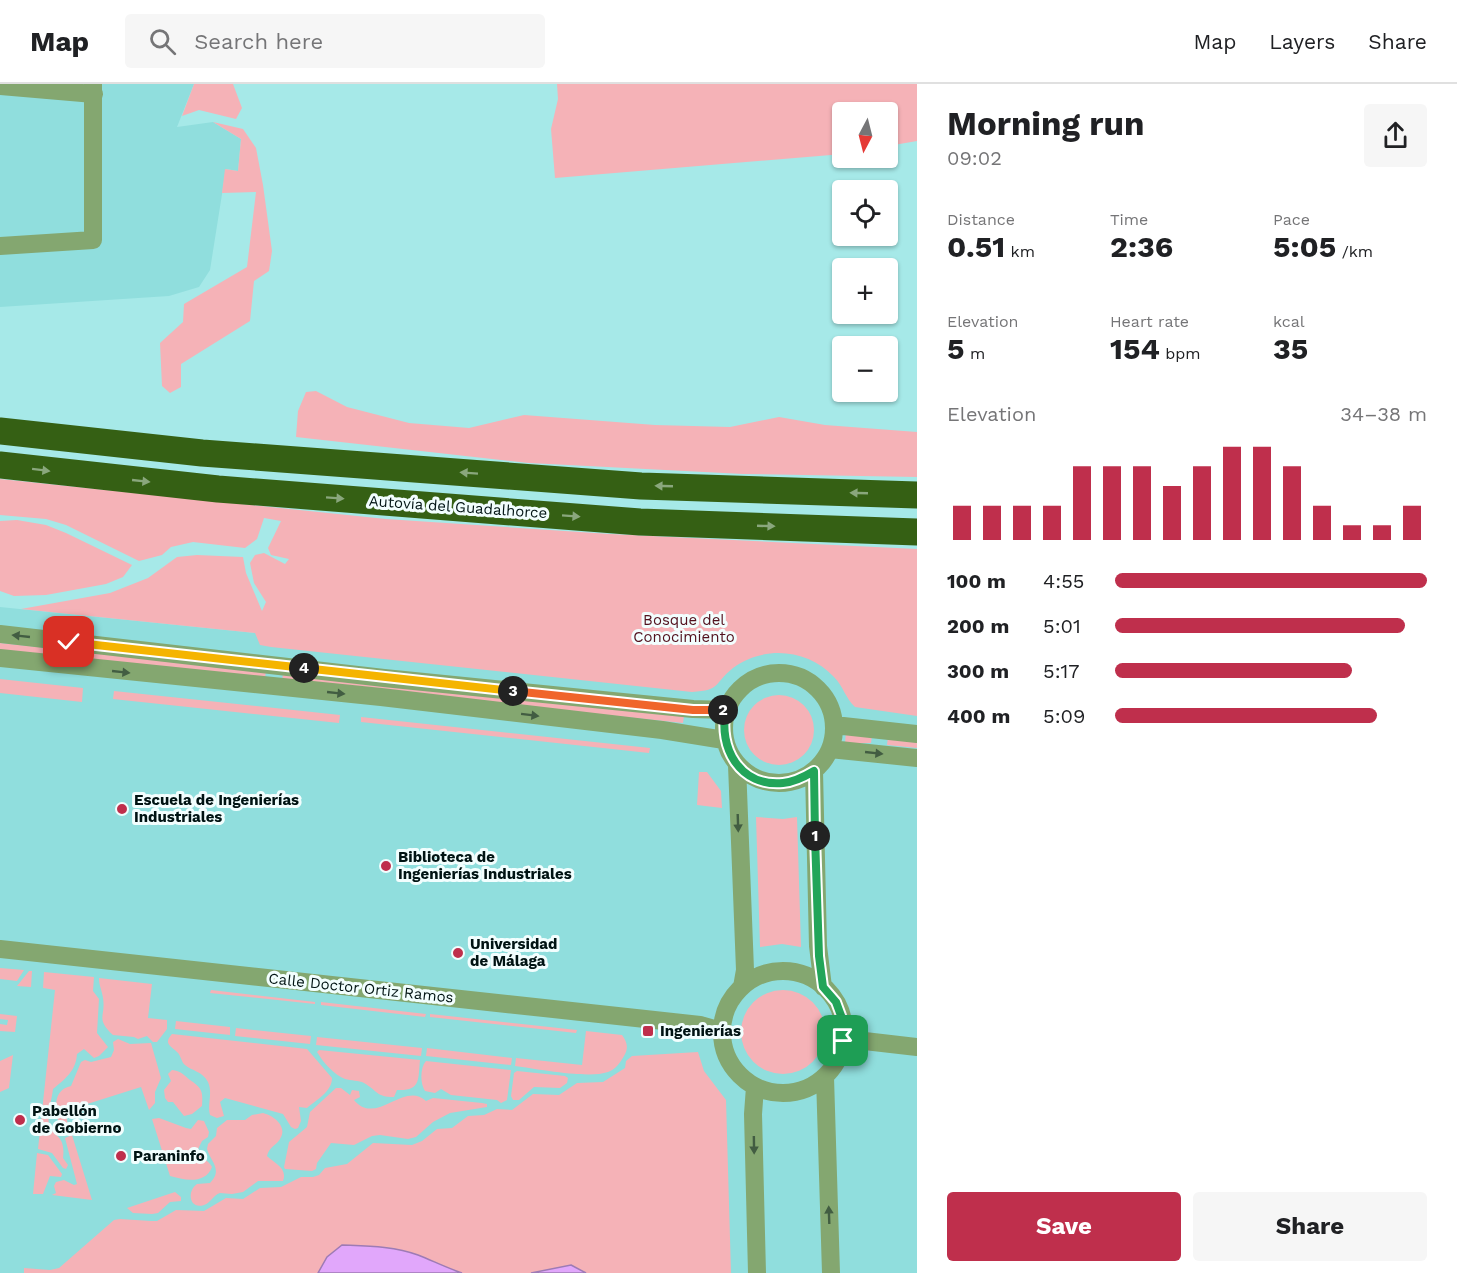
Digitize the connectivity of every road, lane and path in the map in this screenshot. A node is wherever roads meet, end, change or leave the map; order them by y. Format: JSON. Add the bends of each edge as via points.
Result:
{"nodes":[{"id":1,"x":0,"y":86,"type":"edge"},
{"id":2,"x":94,"y":89,"type":"edge"},
{"id":3,"x":0,"y":246,"type":"edge"},
{"id":4,"x":0,"y":414,"type":"edge"},
{"id":5,"x":0,"y":431,"type":"edge"},
{"id":6,"x":0,"y":465,"type":"edge"},
{"id":7,"x":359,"y":465,"type":"junction"},
{"id":8,"x":917,"y":495,"type":"edge"},
{"id":9,"x":917,"y":532,"type":"edge"},
{"id":10,"x":0,"y":634,"type":"edge"},
{"id":11,"x":0,"y":658,"type":"edge"},
{"id":12,"x":726,"y":710,"type":"junction"},
{"id":13,"x":834,"y":725,"type":"junction"},
{"id":14,"x":917,"y":734,"type":"edge"},
{"id":15,"x":724,"y":740,"type":"junction"},
{"id":16,"x":830,"y":749,"type":"junction"},
{"id":17,"x":917,"y":758,"type":"edge"},
{"id":18,"x":737,"y":765,"type":"junction"},
{"id":19,"x":814,"y":771,"type":"junction"},
{"id":20,"x":0,"y":949,"type":"edge"},
{"id":21,"x":742,"y":987,"type":"junction"},
{"id":22,"x":823,"y":987,"type":"junction"},
{"id":23,"x":721,"y":1031,"type":"junction"},
{"id":24,"x":843,"y":1041,"type":"junction"},
{"id":25,"x":917,"y":1047,"type":"edge"},
{"id":26,"x":825,"y":1077,"type":"junction"},
{"id":27,"x":755,"y":1087,"type":"junction"},
{"id":28,"x":757,"y":1273,"type":"edge"},
{"id":29,"x":831,"y":1273,"type":"edge"}],
"edges":[{"from":1,"to":2,"type":"street"},
{"from":2,"to":3,"type":"street","via":[[93,240]]},
{"from":4,"to":7,"type":"highway"},
{"from":5,"to":7,"type":"highway"},
{"from":6,"to":9,"type":"highway","name":"Autovía del Guadalhorce","one_way":true,"via":[[218,489],[640,522]]},
{"from":8,"to":7,"type":"highway","one_way":true,"via":[[641,486]]},
{"from":12,"to":10,"type":"street","one_way":true,"via":[[693,710],[384,678]]},
{"from":11,"to":15,"type":"street","one_way":true,"via":[[381,697]]},
{"from":12,"to":13,"type":"street","via":[[746,683],[778,672],[814,685],[831,708]]},
{"from":12,"to":15,"type":"street"},
{"from":13,"to":14,"type":"street"},
{"from":13,"to":16,"type":"street"},
{"from":15,"to":18,"type":"street"},
{"from":16,"to":17,"type":"street","one_way":true},
{"from":16,"to":19,"type":"street"},
{"from":18,"to":19,"type":"street","via":[[750,776],[774,783],[799,779]]},
{"from":18,"to":21,"type":"street","one_way":true,"via":[[745,970]]},
{"from":19,"to":22,"type":"street","via":[[818,946]]},
{"from":20,"to":23,"type":"street","name":"Calle Doctor Ortiz Ramos","via":[[642,1018]]},
{"from":21,"to":22,"type":"street","via":[[757,977],[792,972]]},
{"from":21,"to":23,"type":"street","via":[[731,999]]},
{"from":22,"to":24,"type":"street","via":[[836,1002],[843,1021]]},
{"from":23,"to":27,"type":"street","via":[[730,1064]]},
{"from":24,"to":25,"type":"street"},
{"from":24,"to":26,"type":"street","via":[[837,1060]]},
{"from":26,"to":27,"type":"street","via":[[809,1088],[791,1093],[772,1093]]},
{"from":29,"to":26,"type":"street","one_way":true},
{"from":27,"to":28,"type":"street","one_way":true}]}
